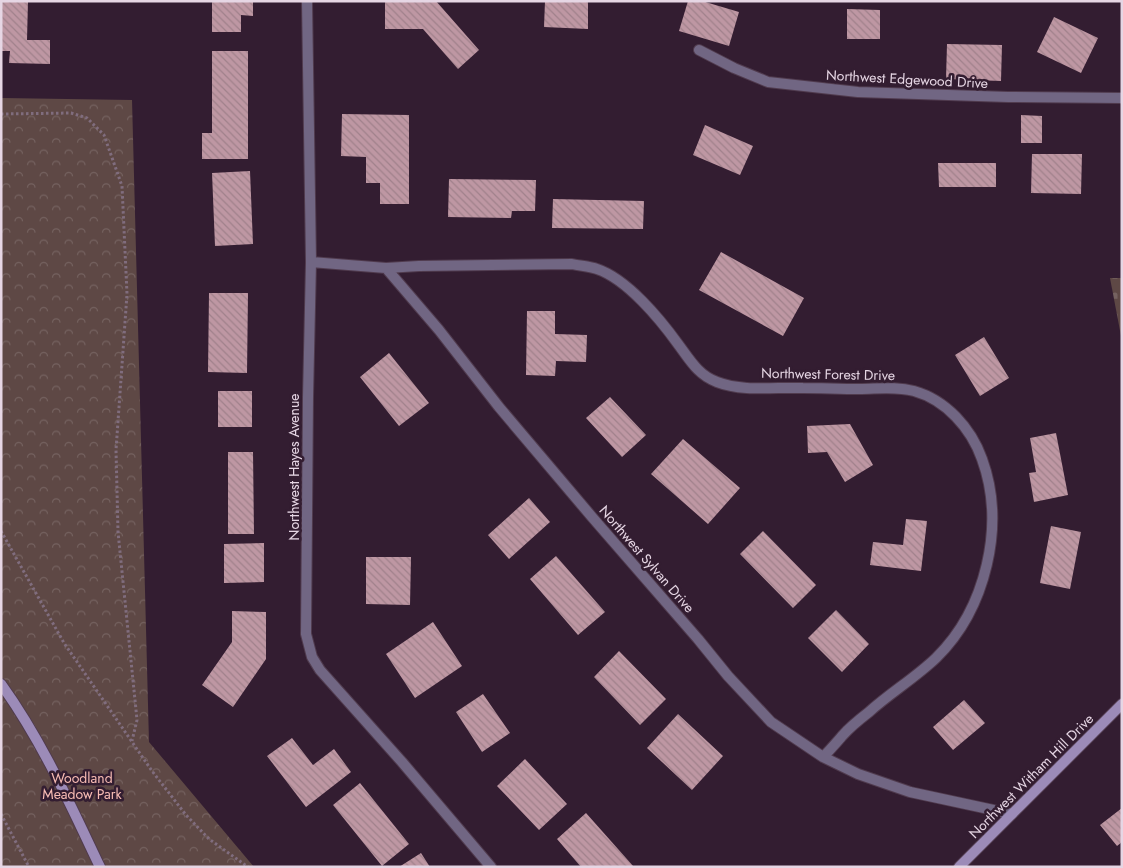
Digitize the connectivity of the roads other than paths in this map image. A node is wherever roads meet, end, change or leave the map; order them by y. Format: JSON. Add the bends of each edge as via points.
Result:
{"nodes":[{"id":1,"x":307,"y":1,"type":"edge"},
{"id":2,"x":699,"y":50,"type":"dead end"},
{"id":3,"x":1122,"y":98,"type":"edge"},
{"id":4,"x":311,"y":262,"type":"junction"},
{"id":5,"x":386,"y":268,"type":"junction"},
{"id":6,"x":1,"y":684,"type":"edge"},
{"id":7,"x":1122,"y":704,"type":"edge"},
{"id":8,"x":823,"y":757,"type":"junction"},
{"id":9,"x":1012,"y":814,"type":"junction"},
{"id":10,"x":100,"y":867,"type":"edge"},
{"id":11,"x":491,"y":867,"type":"edge"},
{"id":12,"x":959,"y":867,"type":"edge"}],
"edges":[{"from":1,"to":4,"type":"street","name":"Northwest Hayes Avenue"},
{"from":2,"to":3,"type":"street","name":"Northwest Edgewood Drive","via":[[768,82],[858,92]]},
{"from":4,"to":5,"type":"street"},
{"from":4,"to":11,"type":"street","name":"Northwest Hayes Avenue","via":[[306,634],[312,657]]},
{"from":5,"to":8,"type":"street","name":"Northwest Sylvan Drive","via":[[499,407],[728,676],[771,722]]},
{"from":5,"to":8,"type":"street","name":"Northwest Forest Drive","via":[[572,264],[596,268],[624,284],[658,319],[695,368],[720,384],[746,388],[898,388],[931,398],[950,410],[969,432],[978,449],[991,499],[992,535],[977,593],[957,632],[937,657],[870,711]]},
{"from":6,"to":10,"type":"street","via":[[54,770]]},
{"from":7,"to":9,"type":"street","name":"Northwest Witham Hill Drive"},
{"from":8,"to":9,"type":"street","name":"Northwest Sylvan Drive","via":[[858,774],[910,792]]},
{"from":9,"to":12,"type":"street","name":"Northwest Witham Hill Drive"}]}
